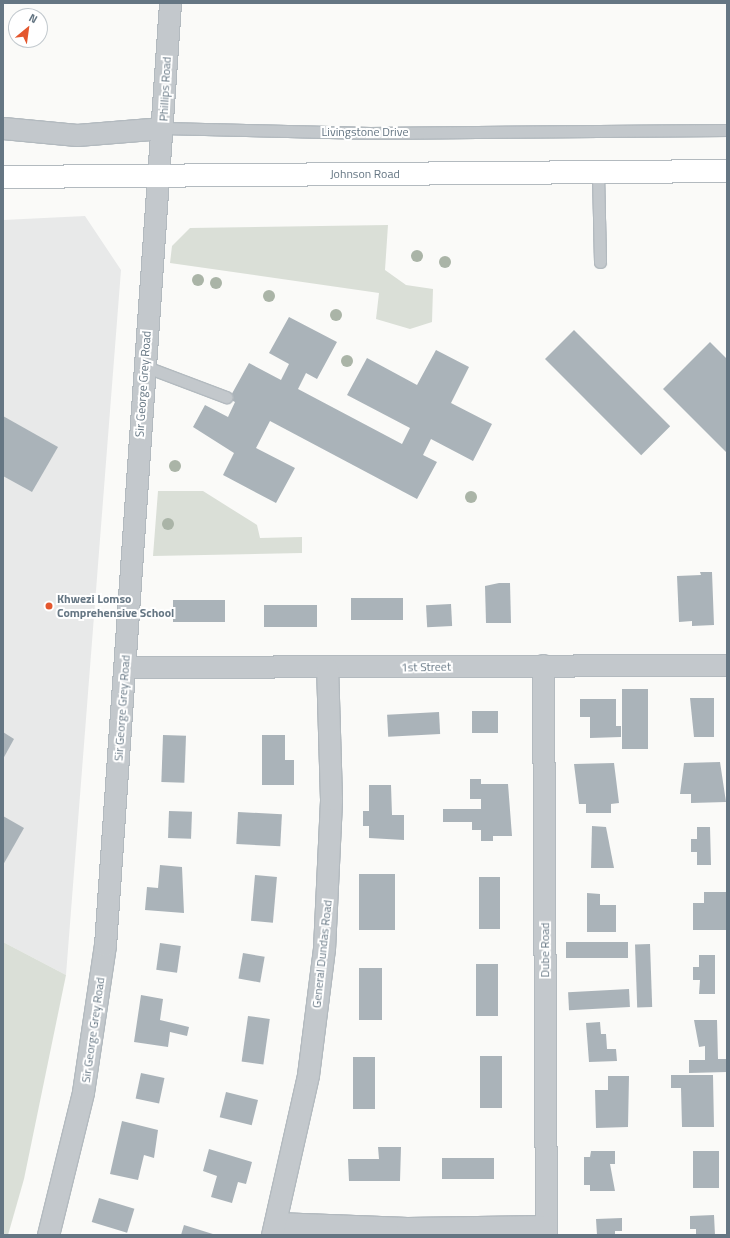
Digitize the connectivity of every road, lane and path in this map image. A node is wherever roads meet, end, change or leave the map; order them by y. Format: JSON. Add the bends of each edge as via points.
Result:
{"nodes":[{"id":1,"x":170,"y":3,"type":"edge"},
{"id":2,"x":3,"y":128,"type":"edge"},
{"id":3,"x":163,"y":128,"type":"junction"},
{"id":4,"x":727,"y":130,"type":"edge"},
{"id":5,"x":727,"y":171,"type":"edge"},
{"id":6,"x":598,"y":173,"type":"junction"},
{"id":7,"x":157,"y":175,"type":"junction"},
{"id":8,"x":3,"y":177,"type":"edge"},
{"id":9,"x":600,"y":262,"type":"dead end"},
{"id":10,"x":144,"y":366,"type":"junction"},
{"id":11,"x":226,"y":397,"type":"dead end"},
{"id":12,"x":543,"y":665,"type":"junction"},
{"id":13,"x":727,"y":665,"type":"edge"},
{"id":14,"x":125,"y":667,"type":"junction"},
{"id":15,"x":327,"y":668,"type":"junction"},
{"id":16,"x":274,"y":1229,"type":"edge"},
{"id":17,"x":546,"y":1230,"type":"edge"},
{"id":18,"x":48,"y":1235,"type":"edge"}],
"edges":[{"from":1,"to":3,"type":"street","name":"Phillips Road"},
{"from":2,"to":3,"type":"street","name":"Livingstone Drive","via":[[78,135]]},
{"from":3,"to":4,"type":"lane","name":"Livingstone Drive","via":[[362,132]]},
{"from":3,"to":7,"type":"street","name":"Phillips Road"},
{"from":5,"to":6,"type":"street","name":"Johnson Road"},
{"from":6,"to":7,"type":"street","name":"Johnson Road"},
{"from":6,"to":9,"type":"lane"},
{"from":7,"to":8,"type":"street","name":"Johnson Road"},
{"from":7,"to":10,"type":"street","name":"Sir George Grey Road"},
{"from":10,"to":11,"type":"lane"},
{"from":10,"to":14,"type":"street","name":"Sir George Grey Road"},
{"from":12,"to":13,"type":"street","name":"1st Street"},
{"from":12,"to":15,"type":"street","name":"1st Street"},
{"from":12,"to":17,"type":"street","name":"Dube Road"},
{"from":14,"to":15,"type":"street","name":"1st Street"},
{"from":14,"to":18,"type":"street","name":"Sir George Grey Road","via":[[105,945],[95,1025],[70,1158]]},
{"from":15,"to":16,"type":"street","name":"General Dundas Road","via":[[331,799],[324,949],[308,1076]]},
{"from":16,"to":17,"type":"street"}]}
